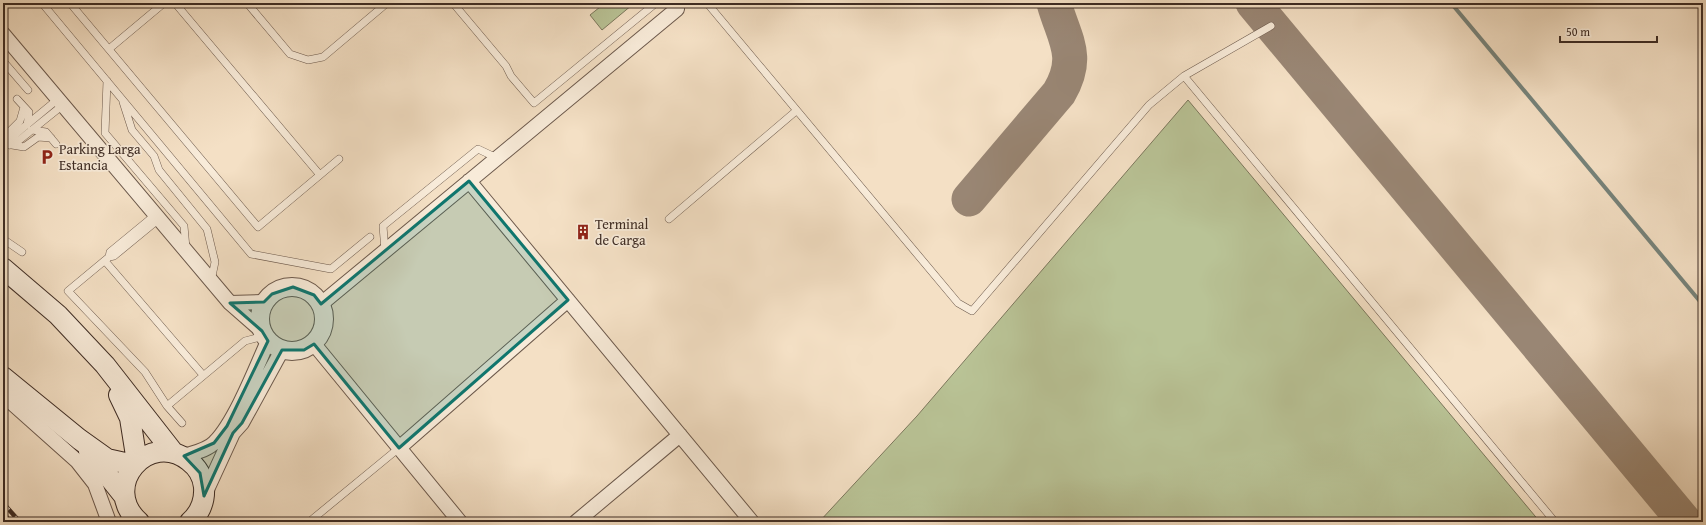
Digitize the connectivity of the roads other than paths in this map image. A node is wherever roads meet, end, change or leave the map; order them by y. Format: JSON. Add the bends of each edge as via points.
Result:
{"nodes":[{"id":1,"x":42,"y":3,"type":"edge"},
{"id":2,"x":70,"y":3,"type":"edge"},
{"id":3,"x":164,"y":3,"type":"edge"},
{"id":4,"x":175,"y":3,"type":"edge"},
{"id":5,"x":247,"y":3,"type":"edge"},
{"id":6,"x":387,"y":3,"type":"edge"},
{"id":7,"x":453,"y":3,"type":"edge"},
{"id":8,"x":656,"y":3,"type":"edge"},
{"id":9,"x":708,"y":3,"type":"edge"},
{"id":10,"x":677,"y":9,"type":"dead end"},
{"id":11,"x":1271,"y":26,"type":"dead end"},
{"id":12,"x":3,"y":34,"type":"edge"},
{"id":13,"x":109,"y":49,"type":"junction"},
{"id":14,"x":3,"y":61,"type":"edge"},
{"id":15,"x":1184,"y":76,"type":"junction"},
{"id":16,"x":107,"y":81,"type":"junction"},
{"id":17,"x":28,"y":90,"type":"dead end"},
{"id":18,"x":122,"y":98,"type":"junction"},
{"id":19,"x":17,"y":99,"type":"dead end"},
{"id":20,"x":61,"y":102,"type":"junction"},
{"id":21,"x":24,"y":107,"type":"junction"},
{"id":22,"x":796,"y":111,"type":"junction"},
{"id":23,"x":29,"y":128,"type":"junction"},
{"id":24,"x":51,"y":138,"type":"junction"},
{"id":25,"x":56,"y":144,"type":"dead end"},
{"id":26,"x":10,"y":145,"type":"junction"},
{"id":27,"x":497,"y":158,"type":"junction"},
{"id":28,"x":339,"y":159,"type":"dead end"},
{"id":29,"x":320,"y":175,"type":"junction"},
{"id":30,"x":469,"y":181,"type":"junction"},
{"id":31,"x":157,"y":217,"type":"junction"},
{"id":32,"x":668,"y":218,"type":"dead end"},
{"id":33,"x":370,"y":237,"type":"dead end"},
{"id":34,"x":3,"y":239,"type":"edge"},
{"id":35,"x":186,"y":251,"type":"junction"},
{"id":36,"x":385,"y":251,"type":"junction"},
{"id":37,"x":22,"y":252,"type":"dead end"},
{"id":38,"x":107,"y":259,"type":"junction"},
{"id":39,"x":3,"y":268,"type":"edge"},
{"id":40,"x":211,"y":281,"type":"junction"},
{"id":41,"x":568,"y":300,"type":"junction"},
{"id":42,"x":264,"y":302,"type":"junction"},
{"id":43,"x":230,"y":303,"type":"junction"},
{"id":44,"x":321,"y":304,"type":"junction"},
{"id":45,"x":269,"y":340,"type":"junction"},
{"id":46,"x":314,"y":344,"type":"junction"},
{"id":47,"x":105,"y":364,"type":"junction"},
{"id":48,"x":203,"y":375,"type":"junction"},
{"id":49,"x":3,"y":377,"type":"edge"},
{"id":50,"x":3,"y":395,"type":"edge"},
{"id":51,"x":167,"y":406,"type":"junction"},
{"id":52,"x":182,"y":423,"type":"dead end"},
{"id":53,"x":680,"y":435,"type":"junction"},
{"id":54,"x":79,"y":439,"type":"junction"},
{"id":55,"x":399,"y":448,"type":"junction"},
{"id":56,"x":178,"y":454,"type":"junction"},
{"id":57,"x":136,"y":463,"type":"junction"},
{"id":58,"x":124,"y":496,"type":"junction"},
{"id":59,"x":199,"y":513,"type":"edge"},
{"id":60,"x":136,"y":520,"type":"edge"},
{"id":61,"x":109,"y":522,"type":"edge"},
{"id":62,"x":309,"y":522,"type":"edge"},
{"id":63,"x":460,"y":522,"type":"edge"},
{"id":64,"x":576,"y":522,"type":"edge"},
{"id":65,"x":752,"y":522,"type":"edge"},
{"id":66,"x":1555,"y":522,"type":"edge"}],
"edges":[{"from":1,"to":16,"type":"lane"},
{"from":2,"to":13,"type":"lane"},
{"from":3,"to":13,"type":"lane"},
{"from":4,"to":29,"type":"lane"},
{"from":5,"to":6,"type":"lane","via":[[290,54],[308,60],[323,56]]},
{"from":7,"to":8,"type":"lane","via":[[534,103]]},
{"from":9,"to":22,"type":"lane"},
{"from":10,"to":27,"type":"street"},
{"from":11,"to":15,"type":"lane"},
{"from":12,"to":20,"type":"street"},
{"from":13,"to":29,"type":"lane","via":[[258,227]]},
{"from":14,"to":17,"type":"lane"},
{"from":15,"to":22,"type":"lane","via":[[1149,105],[972,311],[958,303]]},
{"from":15,"to":66,"type":"lane"},
{"from":16,"to":18,"type":"lane"},
{"from":16,"to":35,"type":"lane","via":[[106,132],[184,226]]},
{"from":18,"to":33,"type":"lane","via":[[251,254],[331,269]]},
{"from":18,"to":40,"type":"lane","via":[[132,130],[154,156],[159,170],[207,229],[215,262]]},
{"from":19,"to":21,"type":"lane"},
{"from":20,"to":23,"type":"lane"},
{"from":20,"to":31,"type":"street"},
{"from":21,"to":23,"type":"lane","via":[[29,112]]},
{"from":21,"to":26,"type":"lane","via":[[20,121],[8,133]]},
{"from":22,"to":32,"type":"lane"},
{"from":23,"to":24,"type":"lane","via":[[46,132]]},
{"from":23,"to":26,"type":"lane","via":[[12,137]]},
{"from":24,"to":25,"type":"lane"},
{"from":24,"to":26,"type":"lane","via":[[38,137],[24,147]]},
{"from":27,"to":30,"type":"street"},
{"from":27,"to":36,"type":"lane","via":[[478,149],[383,226]]},
{"from":28,"to":29,"type":"lane"},
{"from":30,"to":36,"type":"street"},
{"from":30,"to":41,"type":"street"},
{"from":31,"to":35,"type":"street"},
{"from":31,"to":38,"type":"lane","via":[[110,252]]},
{"from":34,"to":37,"type":"lane"},
{"from":35,"to":40,"type":"street"},
{"from":36,"to":44,"type":"street"},
{"from":38,"to":48,"type":"lane"},
{"from":38,"to":51,"type":"lane","via":[[68,291],[145,372]]},
{"from":39,"to":47,"type":"main road","via":[[58,315]]},
{"from":40,"to":43,"type":"street"},
{"from":41,"to":53,"type":"street"},
{"from":41,"to":55,"type":"street"},
{"from":42,"to":43,"type":"street"},
{"from":42,"to":44,"type":"street","via":[[282,288],[293,287],[304,289],[314,295]]},
{"from":42,"to":45,"type":"street","via":[[260,311],[260,321]]},
{"from":43,"to":45,"type":"street"},
{"from":44,"to":46,"type":"street","via":[[324,325]]},
{"from":45,"to":46,"type":"street","via":[[293,352],[304,350]]},
{"from":45,"to":48,"type":"lane","via":[[244,341]]},
{"from":45,"to":56,"type":"street","via":[[227,426],[214,443]]},
{"from":45,"to":59,"type":"street","via":[[242,423],[233,433]]},
{"from":46,"to":55,"type":"street"},
{"from":47,"to":56,"type":"main road"},
{"from":47,"to":57,"type":"main road","via":[[130,418]]},
{"from":48,"to":51,"type":"lane"},
{"from":49,"to":54,"type":"main road"},
{"from":50,"to":61,"type":"street","via":[[77,461],[95,484]]},
{"from":51,"to":52,"type":"lane"},
{"from":53,"to":64,"type":"street"},
{"from":53,"to":65,"type":"street"},
{"from":54,"to":57,"type":"main road","via":[[107,459]]},
{"from":54,"to":58,"type":"main road"},
{"from":55,"to":62,"type":"lane"},
{"from":55,"to":63,"type":"street"},
{"from":56,"to":57,"type":"main road","via":[[160,452],[148,455]]},
{"from":56,"to":59,"type":"main road","via":[[193,464],[204,484]]},
{"from":57,"to":58,"type":"main road","via":[[126,479]]},
{"from":58,"to":60,"type":"main road","via":[[127,507]]}]}
